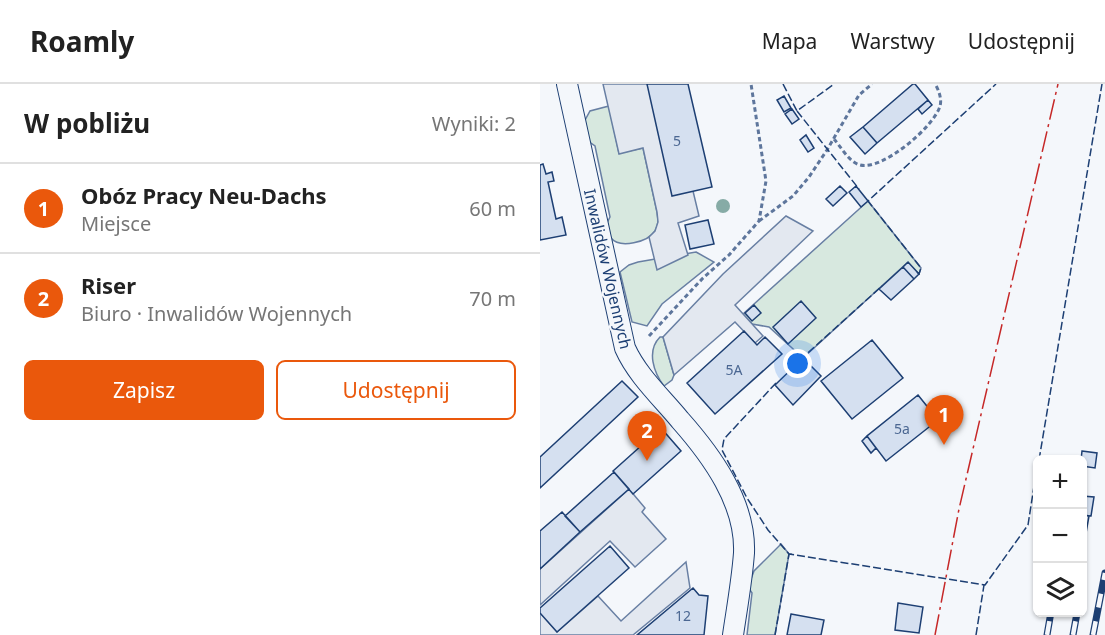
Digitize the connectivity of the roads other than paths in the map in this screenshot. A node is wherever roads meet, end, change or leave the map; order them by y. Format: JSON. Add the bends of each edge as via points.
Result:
{"nodes":[{"id":1,"x":567,"y":84,"type":"edge"},
{"id":2,"x":734,"y":635,"type":"edge"}],
"edges":[{"from":1,"to":2,"type":"street","name":"Inwalidów Wojennych","via":[[628,356],[709,457],[735,499],[744,553]]}]}
